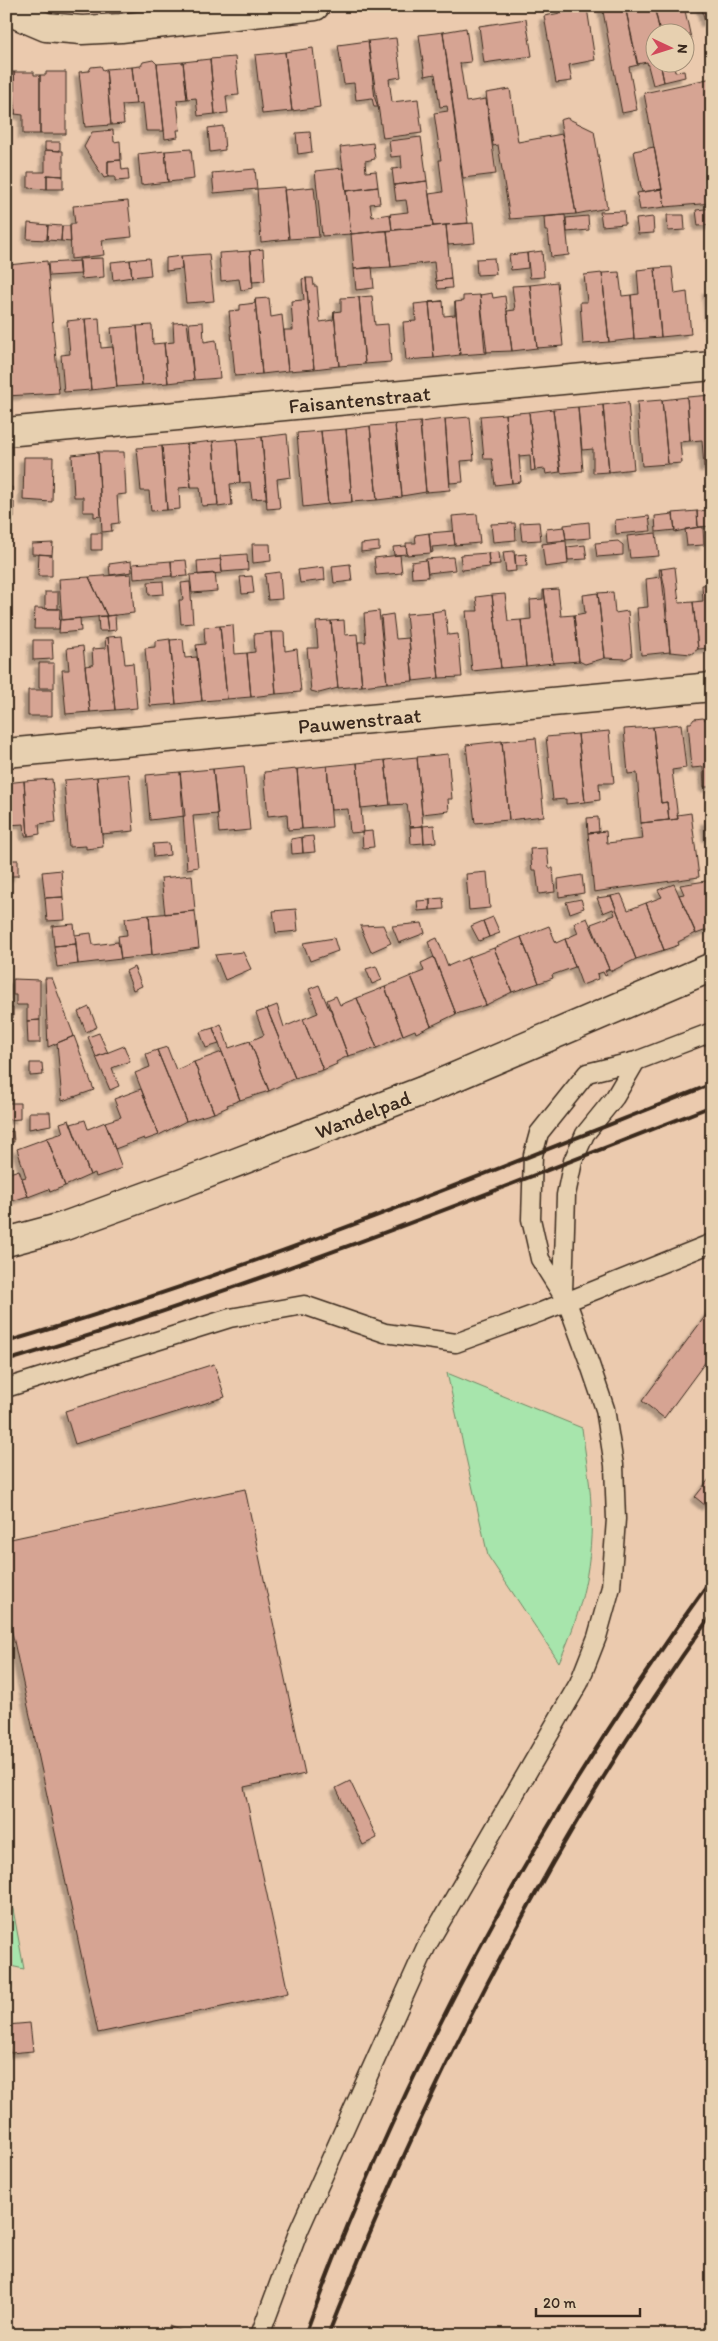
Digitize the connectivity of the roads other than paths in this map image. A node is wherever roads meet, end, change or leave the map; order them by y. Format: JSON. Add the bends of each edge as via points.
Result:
{"nodes":[{"id":1,"x":315,"y":6,"type":"edge"},
{"id":2,"x":6,"y":10,"type":"edge"},
{"id":3,"x":712,"y":366,"type":"edge"},
{"id":4,"x":6,"y":432,"type":"edge"},
{"id":5,"x":712,"y":687,"type":"edge"},
{"id":6,"x":6,"y":752,"type":"edge"},
{"id":7,"x":712,"y":967,"type":"edge"},
{"id":8,"x":712,"y":1032,"type":"edge"},
{"id":9,"x":636,"y":1061,"type":"junction"},
{"id":10,"x":6,"y":1242,"type":"edge"},
{"id":11,"x":712,"y":1243,"type":"edge"},
{"id":12,"x":565,"y":1298,"type":"junction"},
{"id":13,"x":6,"y":1388,"type":"edge"},
{"id":14,"x":260,"y":2335,"type":"edge"}],
"edges":[{"from":1,"to":2,"type":"street","via":[[82,30],[46,27]]},
{"from":3,"to":4,"type":"street","name":"Faisantenstraat"},
{"from":5,"to":6,"type":"street","name":"Pauwenstraat"},
{"from":7,"to":10,"type":"street","name":"Wandelpad","via":[[413,1094],[81,1220]]},
{"from":8,"to":9,"type":"lane"},
{"from":9,"to":12,"type":"lane","via":[[615,1097],[585,1134],[573,1160],[566,1195]]},
{"from":9,"to":12,"type":"lane","via":[[587,1073],[540,1133],[533,1154],[531,1219],[540,1258]]},
{"from":11,"to":12,"type":"lane"},
{"from":12,"to":13,"type":"lane","via":[[456,1343],[385,1333],[304,1305],[230,1318]]},
{"from":12,"to":14,"type":"lane","via":[[605,1409],[614,1465],[616,1519],[611,1587],[597,1637],[580,1683],[426,1947],[299,2230]]}]}
